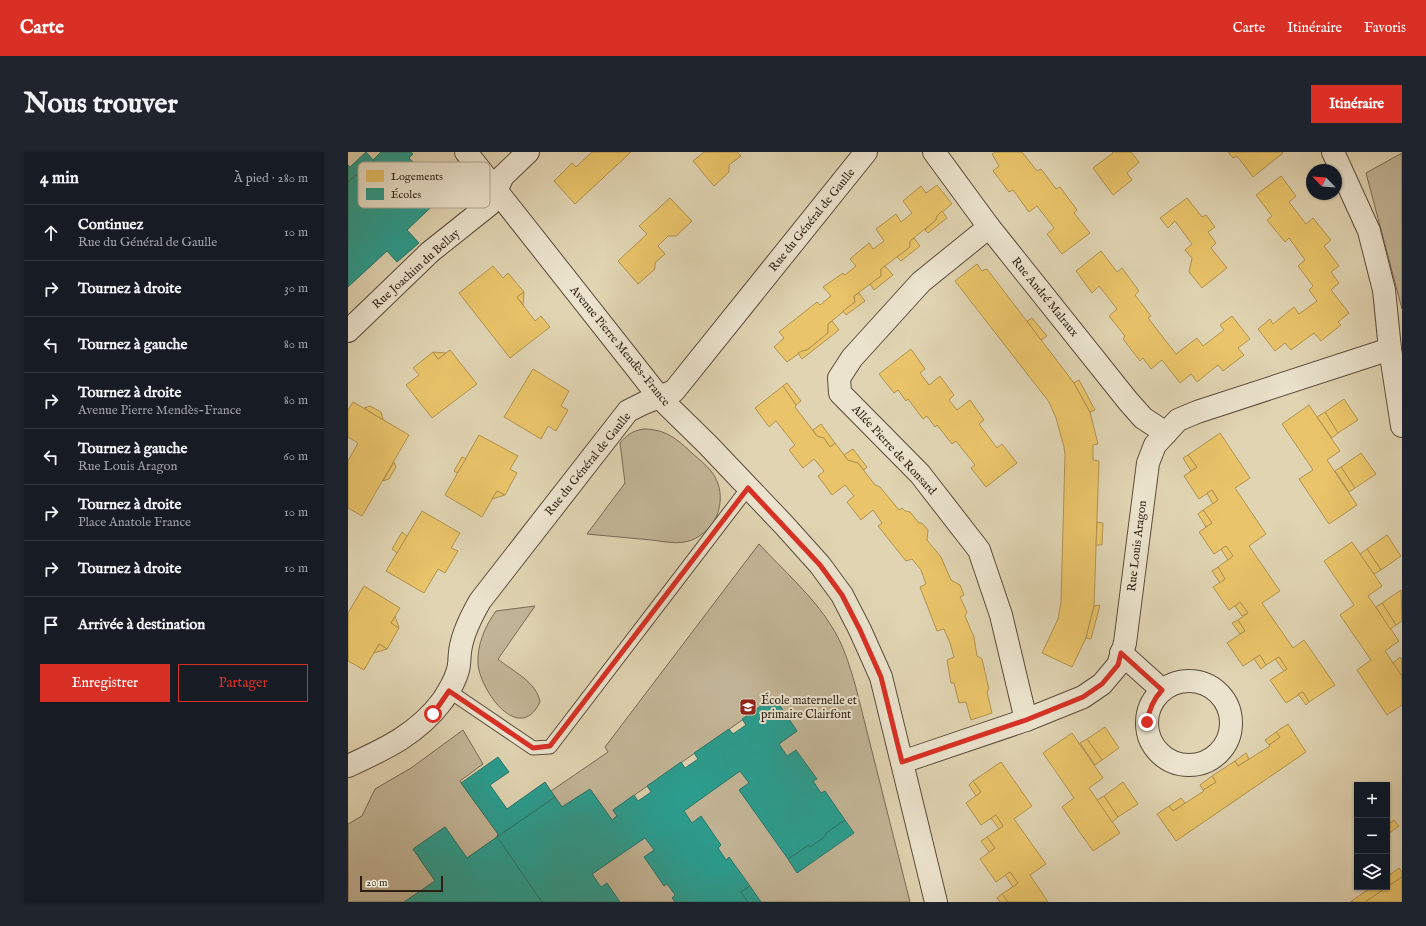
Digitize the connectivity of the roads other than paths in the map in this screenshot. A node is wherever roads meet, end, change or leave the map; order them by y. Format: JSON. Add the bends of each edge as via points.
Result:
{"nodes":[{"id":1,"x":466,"y":152,"type":"edge"},
{"id":2,"x":528,"y":152,"type":"edge"},
{"id":3,"x":866,"y":152,"type":"edge"},
{"id":4,"x":934,"y":152,"type":"edge"},
{"id":5,"x":1334,"y":152,"type":"edge"},
{"id":6,"x":474,"y":162,"type":"edge"},
{"id":7,"x":490,"y":183,"type":"edge"},
{"id":8,"x":496,"y":191,"type":"junction"},
{"id":9,"x":490,"y":203,"type":"edge"},
{"id":10,"x":485,"y":208,"type":"edge"},
{"id":11,"x":989,"y":227,"type":"junction"},
{"id":12,"x":348,"y":331,"type":"edge"},
{"id":13,"x":1390,"y":349,"type":"junction"},
{"id":14,"x":660,"y":398,"type":"junction"},
{"id":15,"x":1402,"y":426,"type":"edge"},
{"id":16,"x":1166,"y":433,"type":"junction"},
{"id":17,"x":748,"y":488,"type":"junction"},
{"id":18,"x":1121,"y":653,"type":"junction"},
{"id":19,"x":1162,"y":690,"type":"dead end"},
{"id":20,"x":449,"y":691,"type":"junction"},
{"id":21,"x":1026,"y":720,"type":"junction"},
{"id":22,"x":902,"y":762,"type":"junction"},
{"id":23,"x":348,"y":766,"type":"edge"},
{"id":24,"x":936,"y":902,"type":"edge"}],
"edges":[{"from":1,"to":6,"type":"street","name":"Avenue Pierre Mendès-France"},
{"from":2,"to":8,"type":"street","name":"Rue Joachim du Bellay","via":[[503,176]]},
{"from":3,"to":14,"type":"street","name":"Rue du Général de Gaulle","via":[[674,392]]},
{"from":4,"to":11,"type":"street","name":"Rue André Malraux"},
{"from":5,"to":13,"type":"street","via":[[1369,231],[1384,290]]},
{"from":7,"to":8,"type":"street","name":"Avenue Pierre Mendès-France"},
{"from":8,"to":9,"type":"street","name":"Rue Joachim du Bellay"},
{"from":8,"to":14,"type":"street","name":"Avenue Pierre Mendès-France"},
{"from":10,"to":12,"type":"street","name":"Rue Joachim du Bellay","via":[[430,252]]},
{"from":11,"to":16,"type":"street","name":"Rue André Malraux","via":[[1143,418]]},
{"from":11,"to":21,"type":"street","name":"Allée Pierre de Ronsard","via":[[921,282],[857,352],[839,378],[840,393],[920,474],[979,550],[1001,615]]},
{"from":13,"to":15,"type":"street"},
{"from":13,"to":16,"type":"street","name":"Rue Louis Aragon","via":[[1196,412],[1178,420]]},
{"from":14,"to":17,"type":"street","name":"Avenue Pierre Mendès-France"},
{"from":14,"to":20,"type":"street","name":"Rue du Général de Gaulle","via":[[628,411],[480,601],[460,646],[458,670]]},
{"from":16,"to":18,"type":"street","name":"Rue Louis Aragon","via":[[1155,444],[1148,463],[1125,643]]},
{"from":17,"to":20,"type":"lane","via":[[550,746],[533,748]]},
{"from":17,"to":22,"type":"street","name":"Avenue Pierre Mendès-France","via":[[820,565],[842,595],[881,677]]},
{"from":18,"to":19,"type":"street"},
{"from":18,"to":21,"type":"street","name":"Rue Louis Aragon","via":[[1118,665],[1102,684],[1083,697]]},
{"from":20,"to":23,"type":"street","name":"Rue du Général de Gaulle","via":[[433,714],[412,732],[390,746]]},
{"from":21,"to":22,"type":"street","name":"Rue Louis Aragon"},
{"from":22,"to":24,"type":"street","name":"Avenue Pierre Mendès-France"}]}
